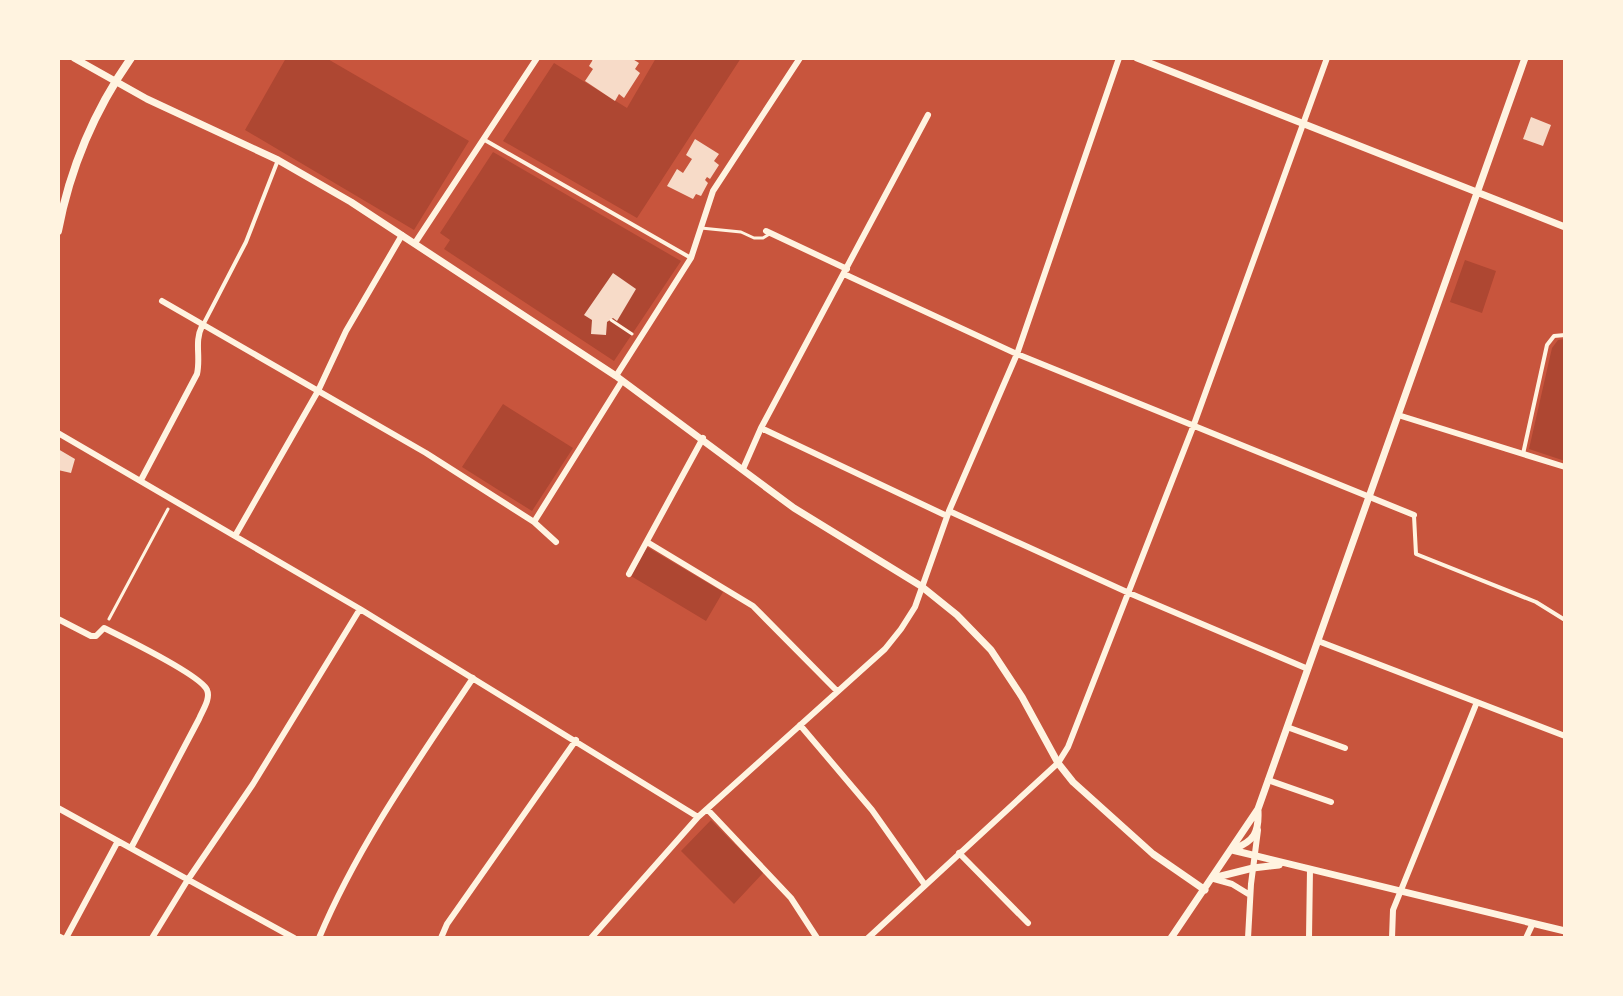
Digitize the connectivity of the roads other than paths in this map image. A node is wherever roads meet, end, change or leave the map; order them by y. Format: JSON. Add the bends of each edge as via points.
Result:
{"nodes":[{"id":1,"x":74,"y":58,"type":"edge"},
{"id":2,"x":131,"y":58,"type":"edge"},
{"id":3,"x":537,"y":58,"type":"edge"},
{"id":4,"x":800,"y":58,"type":"edge"},
{"id":5,"x":1119,"y":58,"type":"edge"},
{"id":6,"x":1137,"y":58,"type":"edge"},
{"id":7,"x":1327,"y":58,"type":"edge"},
{"id":8,"x":1525,"y":58,"type":"edge"},
{"id":9,"x":115,"y":82,"type":"junction"},
{"id":10,"x":928,"y":115,"type":"dead end"},
{"id":11,"x":1302,"y":124,"type":"junction"},
{"id":12,"x":483,"y":139,"type":"junction"},
{"id":13,"x":278,"y":160,"type":"junction"},
{"id":14,"x":1477,"y":194,"type":"junction"},
{"id":15,"x":1565,"y":227,"type":"edge"},
{"id":16,"x":699,"y":228,"type":"junction"},
{"id":17,"x":58,"y":231,"type":"edge"},
{"id":18,"x":768,"y":232,"type":"joint"},
{"id":19,"x":402,"y":235,"type":"junction"},
{"id":20,"x":415,"y":243,"type":"junction"},
{"id":21,"x":691,"y":258,"type":"junction"},
{"id":22,"x":845,"y":272,"type":"junction"},
{"id":23,"x":162,"y":301,"type":"dead end"},
{"id":24,"x":202,"y":326,"type":"junction"},
{"id":25,"x":1565,"y":335,"type":"edge"},
{"id":26,"x":1017,"y":354,"type":"junction"},
{"id":27,"x":619,"y":378,"type":"junction"},
{"id":28,"x":318,"y":391,"type":"junction"},
{"id":29,"x":1398,"y":415,"type":"junction"},
{"id":30,"x":1193,"y":427,"type":"junction"},
{"id":31,"x":761,"y":428,"type":"junction"},
{"id":32,"x":58,"y":433,"type":"edge"},
{"id":33,"x":703,"y":438,"type":"junction"},
{"id":34,"x":1523,"y":454,"type":"junction"},
{"id":35,"x":1565,"y":467,"type":"edge"},
{"id":36,"x":743,"y":469,"type":"junction"},
{"id":37,"x":141,"y":480,"type":"junction"},
{"id":38,"x":1368,"y":498,"type":"junction"},
{"id":39,"x":948,"y":513,"type":"junction"},
{"id":40,"x":1414,"y":515,"type":"joint"},
{"id":41,"x":534,"y":522,"type":"junction"},
{"id":42,"x":235,"y":536,"type":"junction"},
{"id":43,"x":556,"y":542,"type":"dead end"},
{"id":44,"x":647,"y":542,"type":"junction"},
{"id":45,"x":629,"y":574,"type":"dead end"},
{"id":46,"x":921,"y":586,"type":"junction"},
{"id":47,"x":1129,"y":593,"type":"junction"},
{"id":48,"x":360,"y":609,"type":"junction"},
{"id":49,"x":58,"y":619,"type":"edge"},
{"id":50,"x":1565,"y":620,"type":"edge"},
{"id":51,"x":1318,"y":641,"type":"junction"},
{"id":52,"x":1308,"y":669,"type":"junction"},
{"id":53,"x":473,"y":678,"type":"junction"},
{"id":54,"x":837,"y":691,"type":"junction"},
{"id":55,"x":1477,"y":702,"type":"junction"},
{"id":56,"x":800,"y":725,"type":"junction"},
{"id":57,"x":1287,"y":727,"type":"junction"},
{"id":58,"x":1565,"y":736,"type":"edge"},
{"id":59,"x":576,"y":740,"type":"junction"},
{"id":60,"x":1345,"y":748,"type":"dead end"},
{"id":61,"x":1058,"y":763,"type":"junction"},
{"id":62,"x":1268,"y":780,"type":"junction"},
{"id":63,"x":1331,"y":802,"type":"dead end"},
{"id":64,"x":58,"y":808,"type":"edge"},
{"id":65,"x":707,"y":809,"type":"junction"},
{"id":66,"x":1258,"y":809,"type":"junction"},
{"id":67,"x":698,"y":817,"type":"junction"},
{"id":68,"x":1259,"y":828,"type":"junction"},
{"id":69,"x":118,"y":841,"type":"junction"},
{"id":70,"x":131,"y":848,"type":"junction"},
{"id":71,"x":1232,"y":850,"type":"junction"},
{"id":72,"x":959,"y":853,"type":"junction"},
{"id":73,"x":1255,"y":857,"type":"junction"},
{"id":74,"x":1293,"y":865,"type":"junction"},
{"id":75,"x":1253,"y":868,"type":"junction"},
{"id":76,"x":1310,"y":869,"type":"junction"},
{"id":77,"x":1213,"y":878,"type":"junction"},
{"id":78,"x":187,"y":881,"type":"junction"},
{"id":79,"x":925,"y":885,"type":"junction"},
{"id":80,"x":1205,"y":890,"type":"junction"},
{"id":81,"x":1400,"y":892,"type":"junction"},
{"id":82,"x":1250,"y":895,"type":"junction"},
{"id":83,"x":1028,"y":923,"type":"dead end"},
{"id":84,"x":1533,"y":923,"type":"junction"},
{"id":85,"x":1565,"y":931,"type":"edge"},
{"id":86,"x":62,"y":937,"type":"edge"},
{"id":87,"x":152,"y":938,"type":"edge"},
{"id":88,"x":294,"y":938,"type":"edge"},
{"id":89,"x":319,"y":938,"type":"edge"},
{"id":90,"x":441,"y":938,"type":"edge"},
{"id":91,"x":591,"y":938,"type":"edge"},
{"id":92,"x":817,"y":938,"type":"edge"},
{"id":93,"x":868,"y":938,"type":"edge"},
{"id":94,"x":1171,"y":938,"type":"edge"},
{"id":95,"x":1248,"y":938,"type":"edge"},
{"id":96,"x":1309,"y":938,"type":"edge"},
{"id":97,"x":1392,"y":938,"type":"edge"},
{"id":98,"x":1526,"y":938,"type":"edge"}],
"edges":[{"from":1,"to":9,"type":"street"},
{"from":2,"to":9,"type":"main road"},
{"from":3,"to":12,"type":"street"},
{"from":4,"to":16,"type":"street","via":[[713,191]]},
{"from":5,"to":26,"type":"street"},
{"from":6,"to":11,"type":"street"},
{"from":7,"to":11,"type":"street"},
{"from":8,"to":14,"type":"street"},
{"from":9,"to":13,"type":"street"},
{"from":9,"to":17,"type":"main road","via":[[73,169]]},
{"from":10,"to":22,"type":"street"},
{"from":11,"to":14,"type":"street"},
{"from":11,"to":30,"type":"street"},
{"from":12,"to":20,"type":"street"},
{"from":12,"to":21,"type":"street"},
{"from":13,"to":19,"type":"street"},
{"from":13,"to":24,"type":"street","via":[[246,242]]},
{"from":14,"to":15,"type":"street"},
{"from":14,"to":29,"type":"street"},
{"from":16,"to":18,"type":"lane","via":[[754,238]]},
{"from":16,"to":21,"type":"street"},
{"from":18,"to":22,"type":"street"},
{"from":19,"to":20,"type":"street"},
{"from":19,"to":28,"type":"street"},
{"from":20,"to":27,"type":"street"},
{"from":21,"to":27,"type":"street"},
{"from":22,"to":26,"type":"street"},
{"from":22,"to":31,"type":"street"},
{"from":23,"to":24,"type":"street"},
{"from":24,"to":28,"type":"street"},
{"from":24,"to":37,"type":"street","via":[[197,374]]},
{"from":25,"to":34,"type":"street","via":[[1554,336],[1547,345]]},
{"from":26,"to":30,"type":"street"},
{"from":26,"to":39,"type":"street"},
{"from":27,"to":33,"type":"street"},
{"from":27,"to":41,"type":"street"},
{"from":28,"to":41,"type":"street"},
{"from":28,"to":42,"type":"street"},
{"from":29,"to":34,"type":"street"},
{"from":29,"to":38,"type":"street"},
{"from":30,"to":38,"type":"street"},
{"from":30,"to":47,"type":"street"},
{"from":31,"to":36,"type":"street"},
{"from":31,"to":39,"type":"street"},
{"from":32,"to":37,"type":"street"},
{"from":33,"to":36,"type":"street"},
{"from":33,"to":44,"type":"street"},
{"from":34,"to":35,"type":"street"},
{"from":36,"to":46,"type":"street","via":[[794,508]]},
{"from":37,"to":42,"type":"street"},
{"from":38,"to":40,"type":"street"},
{"from":38,"to":51,"type":"street"},
{"from":39,"to":46,"type":"street"},
{"from":39,"to":47,"type":"street"},
{"from":40,"to":50,"type":"street","via":[[1416,554],[1536,602]]},
{"from":41,"to":43,"type":"street"},
{"from":42,"to":48,"type":"street"},
{"from":44,"to":45,"type":"street"},
{"from":44,"to":54,"type":"street","via":[[753,606]]},
{"from":46,"to":54,"type":"street","via":[[901,629]]},
{"from":46,"to":61,"type":"street","via":[[991,650]]},
{"from":47,"to":52,"type":"street"},
{"from":47,"to":61,"type":"street"},
{"from":48,"to":53,"type":"street"},
{"from":48,"to":78,"type":"street"},
{"from":49,"to":70,"type":"street","via":[[91,636],[104,628],[198,679],[209,695]]},
{"from":51,"to":52,"type":"street"},
{"from":51,"to":55,"type":"street"},
{"from":52,"to":57,"type":"street"},
{"from":53,"to":59,"type":"street"},
{"from":53,"to":89,"type":"street","via":[[394,797],[337,894]]},
{"from":54,"to":56,"type":"street"},
{"from":55,"to":58,"type":"street"},
{"from":55,"to":81,"type":"street"},
{"from":56,"to":65,"type":"street"},
{"from":56,"to":79,"type":"street","via":[[872,810]]},
{"from":57,"to":60,"type":"street"},
{"from":57,"to":62,"type":"street"},
{"from":59,"to":67,"type":"street"},
{"from":59,"to":90,"type":"street"},
{"from":61,"to":72,"type":"street"},
{"from":61,"to":80,"type":"street","via":[[1153,854]]},
{"from":62,"to":63,"type":"street"},
{"from":62,"to":66,"type":"street"},
{"from":64,"to":69,"type":"street"},
{"from":65,"to":67,"type":"street"},
{"from":65,"to":92,"type":"street","via":[[791,898]]},
{"from":66,"to":68,"type":"street"},
{"from":66,"to":71,"type":"street"},
{"from":67,"to":91,"type":"street"},
{"from":68,"to":71,"type":"street","via":[[1251,842]]},
{"from":68,"to":73,"type":"street"},
{"from":69,"to":70,"type":"street"},
{"from":69,"to":86,"type":"street"},
{"from":70,"to":78,"type":"street"},
{"from":71,"to":73,"type":"street"},
{"from":71,"to":77,"type":"street"},
{"from":72,"to":79,"type":"street"},
{"from":72,"to":83,"type":"street"},
{"from":73,"to":74,"type":"street"},
{"from":73,"to":75,"type":"street"},
{"from":74,"to":75,"type":"street"},
{"from":74,"to":76,"type":"street"},
{"from":75,"to":77,"type":"street"},
{"from":75,"to":82,"type":"street"},
{"from":76,"to":81,"type":"street"},
{"from":76,"to":96,"type":"street"},
{"from":77,"to":80,"type":"street"},
{"from":77,"to":82,"type":"street"},
{"from":78,"to":87,"type":"street"},
{"from":78,"to":88,"type":"street"},
{"from":79,"to":93,"type":"street"},
{"from":80,"to":94,"type":"street"},
{"from":81,"to":84,"type":"street"},
{"from":81,"to":97,"type":"street"},
{"from":82,"to":95,"type":"street"},
{"from":84,"to":85,"type":"street"},
{"from":84,"to":98,"type":"street"}]}
